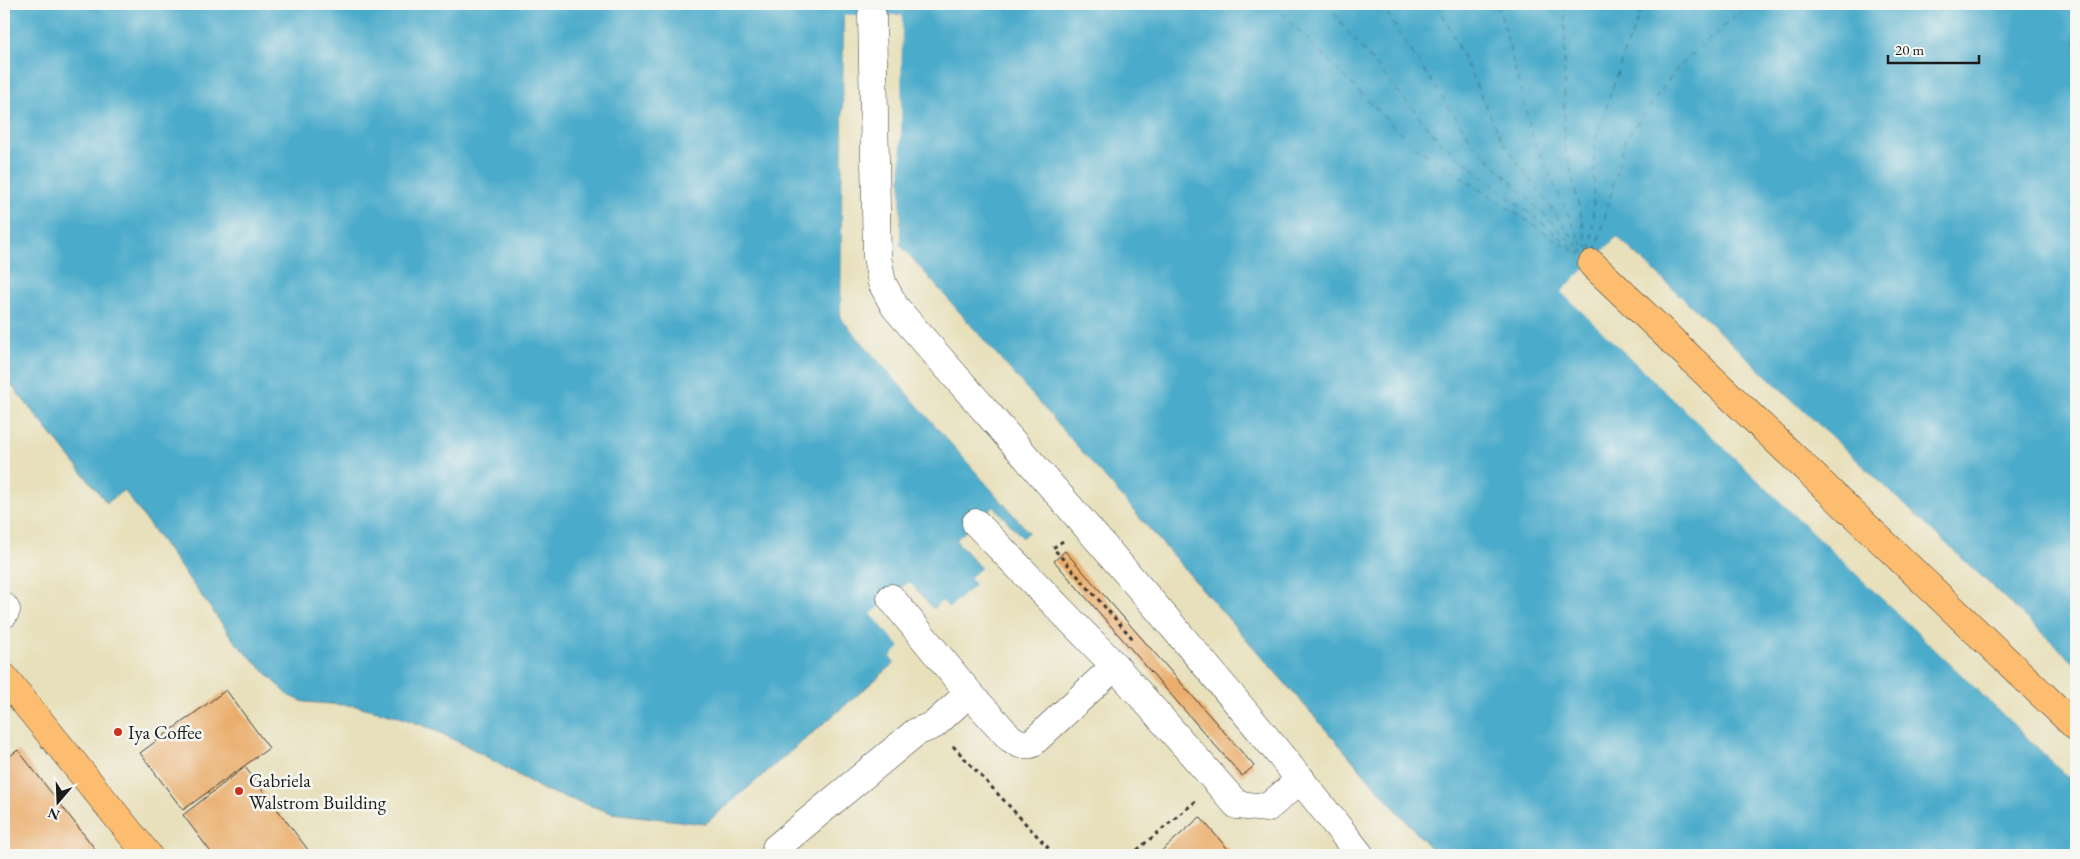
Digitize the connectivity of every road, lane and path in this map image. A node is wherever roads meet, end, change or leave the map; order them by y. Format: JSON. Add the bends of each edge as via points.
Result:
{"nodes":[{"id":1,"x":872,"y":15,"type":"dead end"},
{"id":2,"x":1592,"y":264,"type":"dead end"},
{"id":3,"x":976,"y":523,"type":"dead end"},
{"id":4,"x":891,"y":598,"type":"dead end"},
{"id":5,"x":4,"y":607,"type":"edge"},
{"id":6,"x":4,"y":614,"type":"edge"},
{"id":7,"x":1115,"y":666,"type":"junction"},
{"id":8,"x":4,"y":677,"type":"edge"},
{"id":9,"x":969,"y":693,"type":"junction"},
{"id":10,"x":934,"y":725,"type":"junction"},
{"id":11,"x":2076,"y":727,"type":"edge"},
{"id":12,"x":1301,"y":780,"type":"junction"},
{"id":13,"x":776,"y":848,"type":"dead end"},
{"id":14,"x":148,"y":855,"type":"edge"},
{"id":15,"x":1055,"y":855,"type":"edge"},
{"id":16,"x":1360,"y":855,"type":"edge"}],
"edges":[{"from":1,"to":12,"type":"lane","via":[[877,257],[882,283],[895,307]]},
{"from":2,"to":11,"type":"main road"},
{"from":3,"to":7,"type":"lane"},
{"from":4,"to":9,"type":"lane"},
{"from":5,"to":6,"type":"lane"},
{"from":7,"to":9,"type":"lane","via":[[1031,744],[1020,744],[1010,738]]},
{"from":7,"to":12,"type":"lane","via":[[1237,805],[1267,808]]},
{"from":8,"to":14,"type":"main road"},
{"from":9,"to":10,"type":"lane"},
{"from":10,"to":13,"type":"lane","via":[[916,732]]},
{"from":10,"to":15,"type":"path"},
{"from":12,"to":16,"type":"lane"}]}
